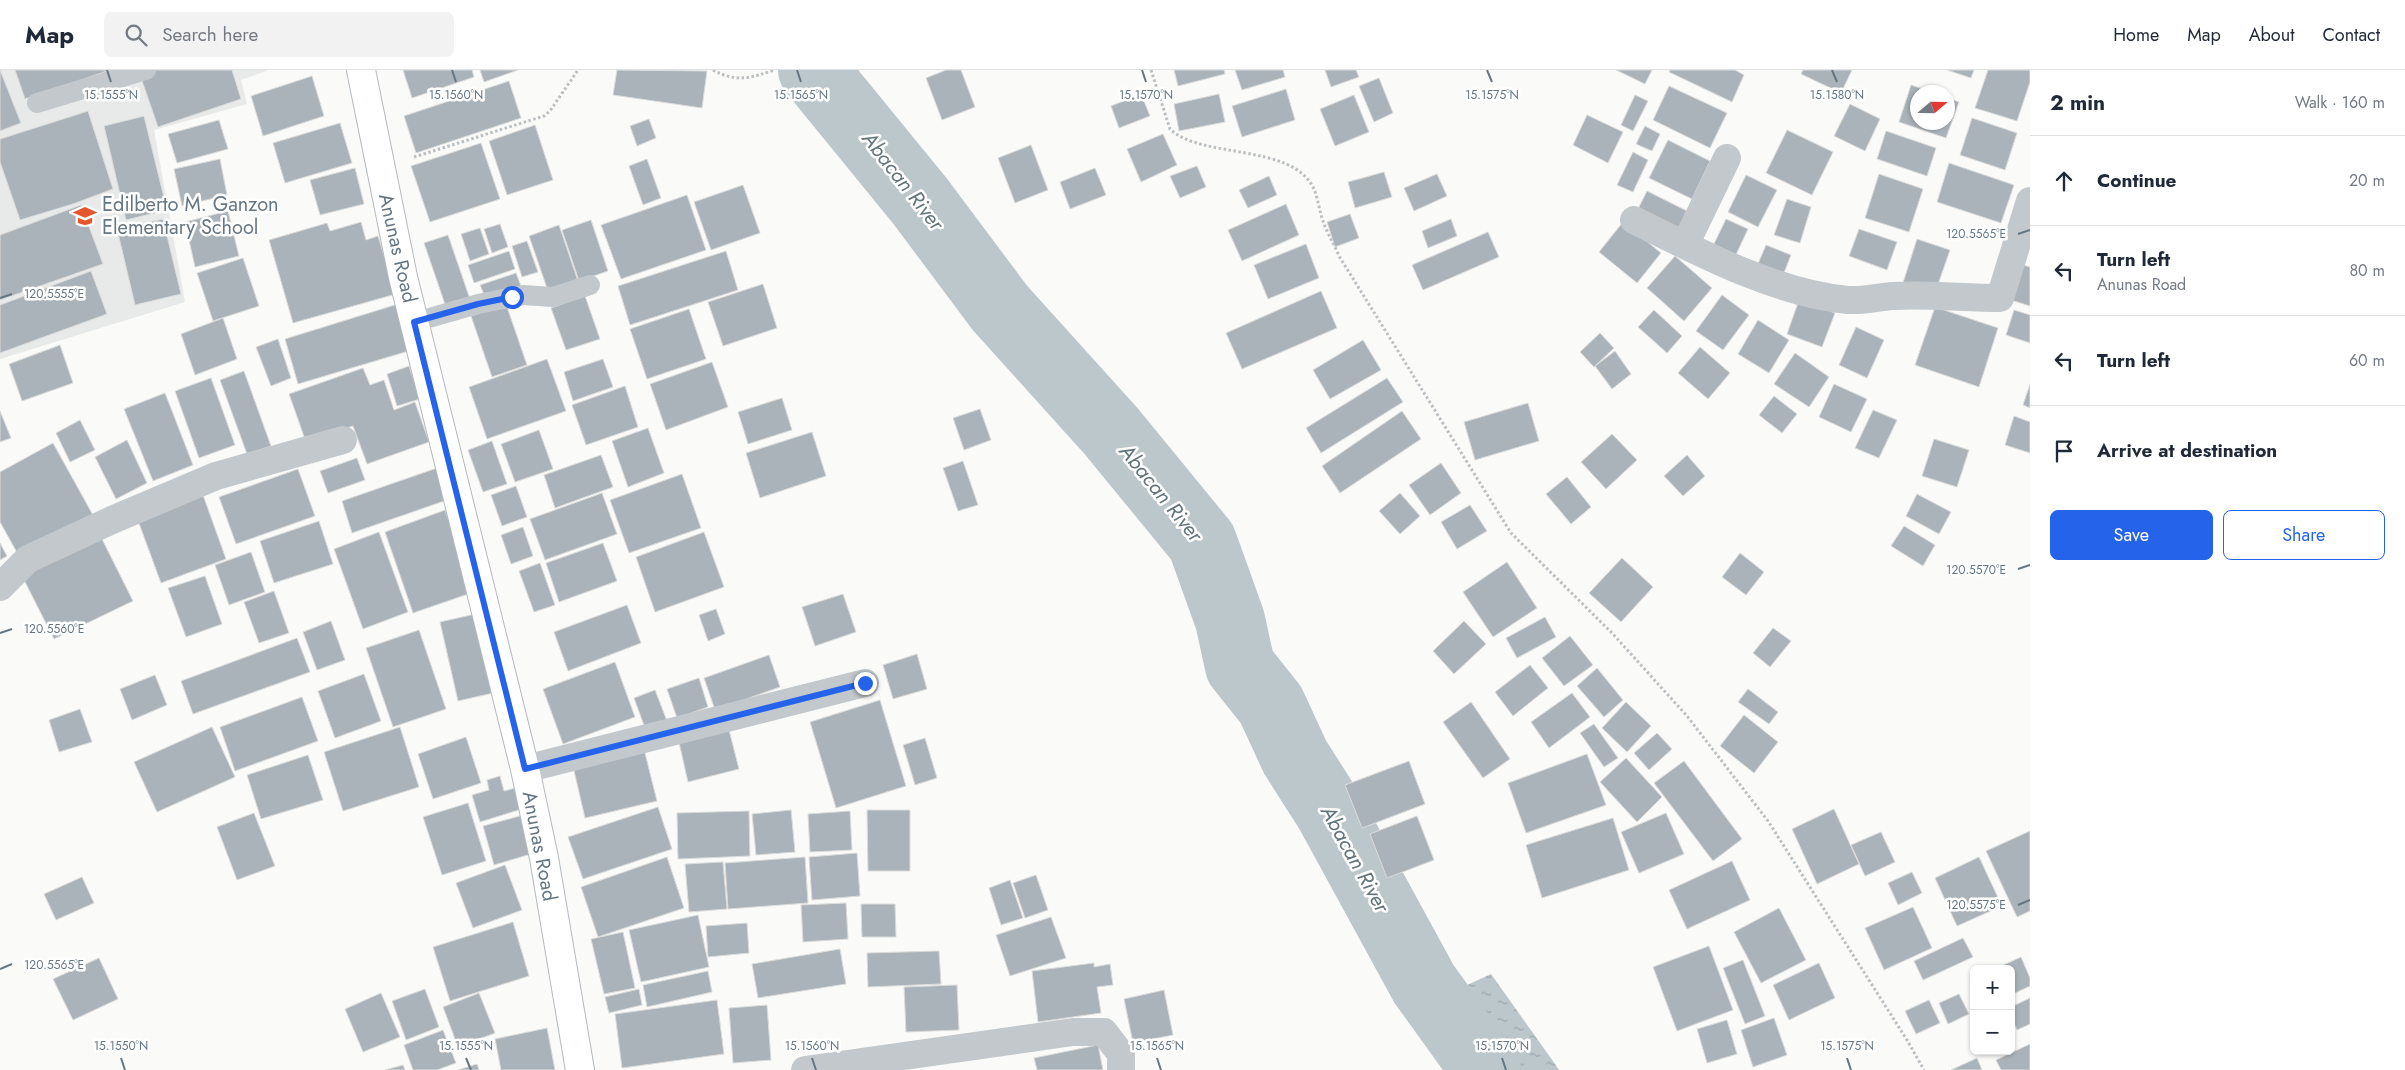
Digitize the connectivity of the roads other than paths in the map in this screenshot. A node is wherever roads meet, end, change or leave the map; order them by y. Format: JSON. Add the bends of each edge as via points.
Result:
{"nodes":[{"id":1,"x":146,"y":70,"type":"edge"},
{"id":2,"x":361,"y":70,"type":"edge"},
{"id":3,"x":37,"y":103,"type":"dead end"},
{"id":4,"x":1727,"y":158,"type":"dead end"},
{"id":5,"x":2030,"y":201,"type":"edge"},
{"id":6,"x":1634,"y":220,"type":"dead end"},
{"id":7,"x":2025,"y":234,"type":"edge"},
{"id":8,"x":1685,"y":245,"type":"junction"},
{"id":9,"x":590,"y":285,"type":"dead end"},
{"id":10,"x":414,"y":322,"type":"junction"},
{"id":11,"x":343,"y":440,"type":"dead end"},
{"id":12,"x":0,"y":587,"type":"edge"},
{"id":13,"x":865,"y":683,"type":"dead end"},
{"id":14,"x":525,"y":769,"type":"junction"},
{"id":15,"x":580,"y":1070,"type":"edge"},
{"id":16,"x":805,"y":1070,"type":"edge"},
{"id":17,"x":1122,"y":1070,"type":"edge"}],
"edges":[{"from":1,"to":3,"type":"lane"},
{"from":2,"to":10,"type":"street","name":"Anunas Road"},
{"from":4,"to":8,"type":"street"},
{"from":5,"to":7,"type":"street"},
{"from":6,"to":8,"type":"street"},
{"from":7,"to":8,"type":"street","via":[[2000,298],[1892,296],[1867,301],[1846,300],[1775,284]]},
{"from":9,"to":10,"type":"lane","via":[[553,297],[523,295],[478,304]]},
{"from":10,"to":14,"type":"street","name":"Anunas Road"},
{"from":11,"to":12,"type":"street","via":[[216,476],[112,520],[28,560]]},
{"from":13,"to":14,"type":"street"},
{"from":14,"to":15,"type":"street","name":"Anunas Road","via":[[544,858]]},
{"from":16,"to":17,"type":"street","via":[[1073,1032],[1104,1032],[1121,1054]]}]}
